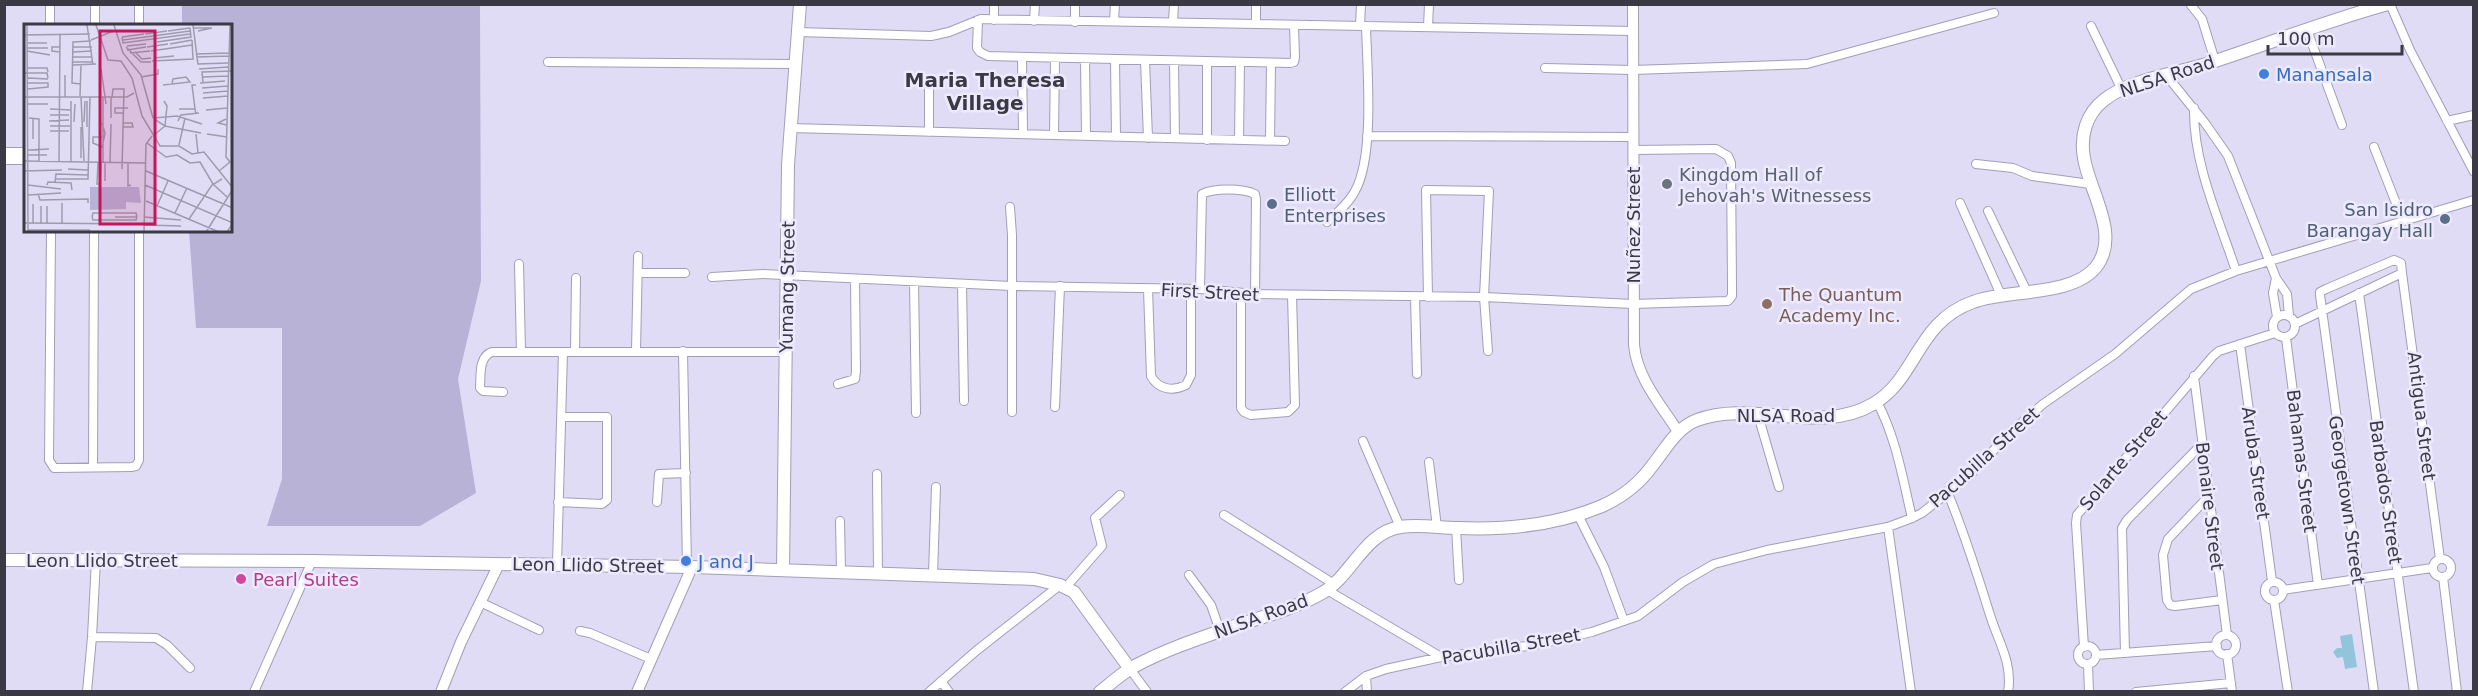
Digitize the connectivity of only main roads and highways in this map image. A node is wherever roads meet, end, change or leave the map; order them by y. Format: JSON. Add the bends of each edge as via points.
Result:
{"nodes":[{"id":1,"x":800,"y":4,"type":"edge"},
{"id":2,"x":2389,"y":4,"type":"edge"},
{"id":3,"x":4,"y":561,"type":"edge"},
{"id":4,"x":783,"y":570,"type":"junction"},
{"id":5,"x":1130,"y":669,"type":"junction"},
{"id":6,"x":1100,"y":692,"type":"edge"}],
"edges":[{"from":1,"to":4,"type":"main road","name":"Yumang Street","via":[[790,128]]},
{"from":2,"to":5,"type":"main road","name":"NLSA Road","via":[[2121,88],[2095,109],[2083,133],[2084,159],[2104,226],[2104,246],[2098,265],[2061,286],[1972,302],[1940,319],[1891,389],[1877,402],[1832,417],[1758,415],[1699,419],[1679,433],[1628,491],[1602,506],[1578,515],[1510,527],[1400,527],[1380,535],[1331,587],[1298,605]]},
{"from":3,"to":4,"type":"main road","name":"Leon Llido Street","via":[[312,561]]},
{"from":4,"to":5,"type":"main road","name":"Leon Llido Street","via":[[1034,579],[1063,586],[1074,592]]},
{"from":5,"to":6,"type":"main road","name":"NLSA Road"}]}
